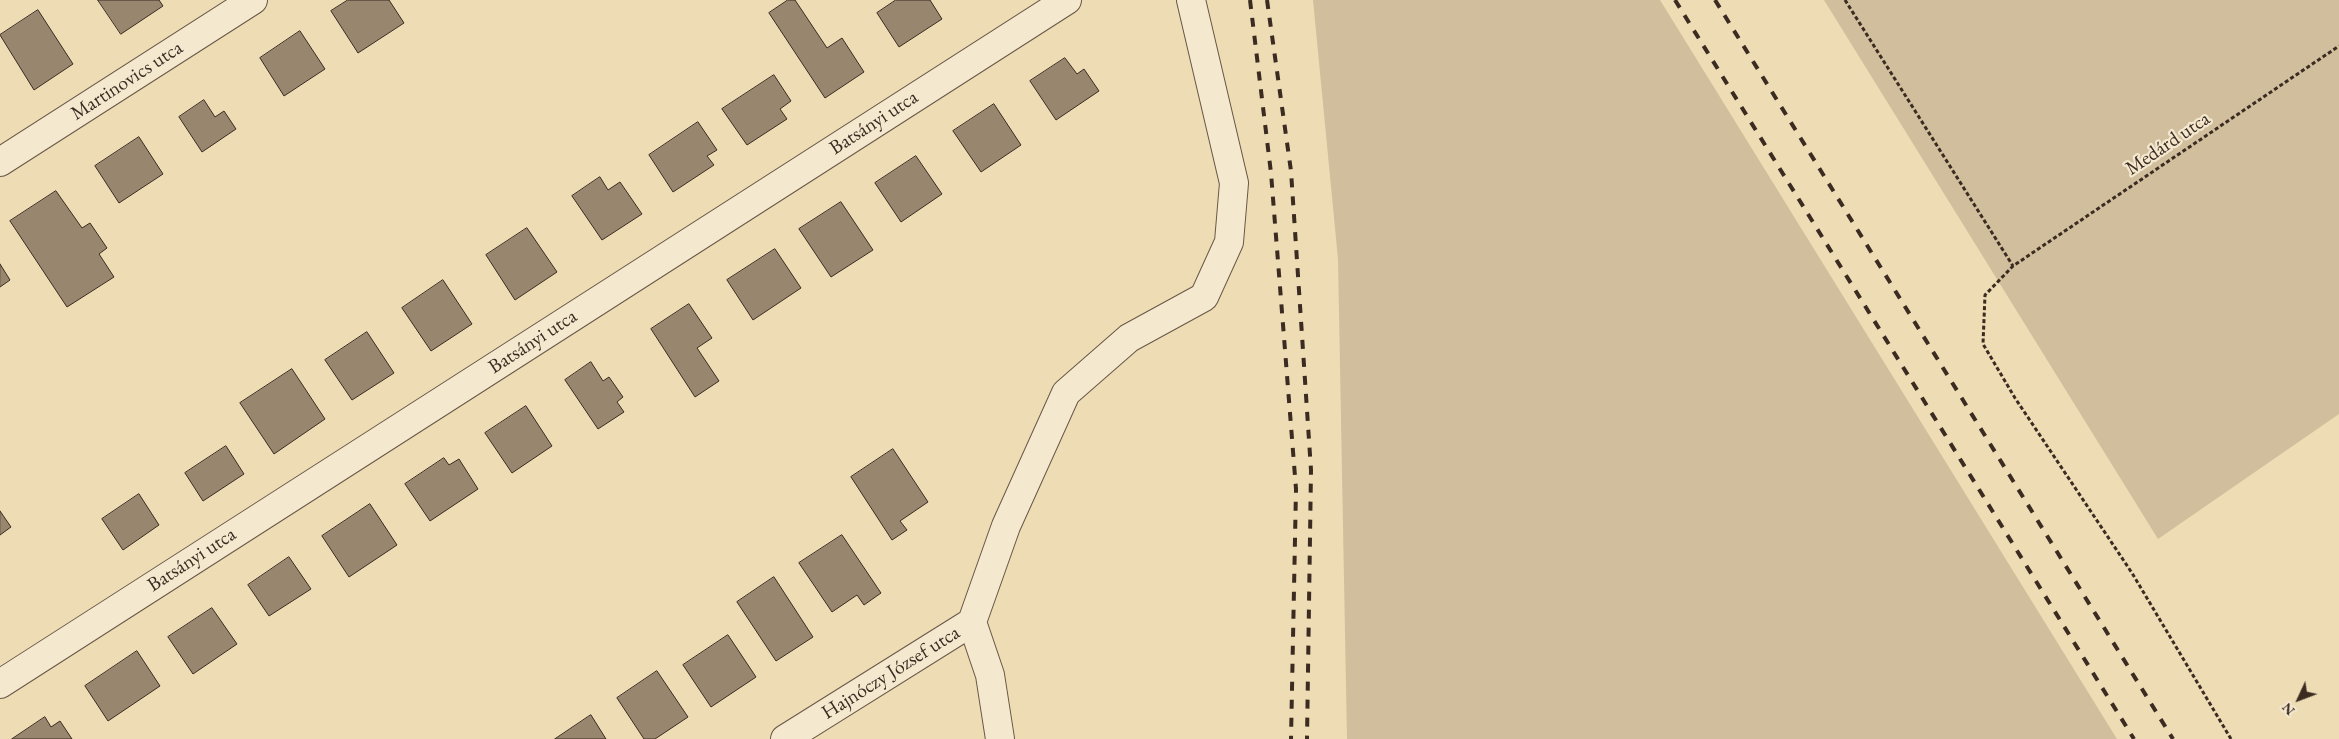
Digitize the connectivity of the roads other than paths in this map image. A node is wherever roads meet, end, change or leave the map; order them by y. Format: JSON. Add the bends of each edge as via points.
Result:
{"nodes":[{"id":1,"x":253,"y":0,"type":"edge"},
{"id":2,"x":1066,"y":0,"type":"edge"},
{"id":3,"x":1191,"y":0,"type":"edge"},
{"id":4,"x":0,"y":162,"type":"edge"},
{"id":5,"x":972,"y":622,"type":"junction"},
{"id":6,"x":0,"y":684,"type":"edge"},
{"id":7,"x":785,"y":739,"type":"edge"},
{"id":8,"x":1000,"y":739,"type":"edge"}],
"edges":[{"from":1,"to":4,"type":"street","name":"Martinovics utca"},
{"from":2,"to":6,"type":"street","name":"Batsányi utca"},
{"from":3,"to":5,"type":"street","via":[[1234,183],[1229,242],[1204,297],[1128,338],[1066,393],[1006,526]]},
{"from":5,"to":7,"type":"street","name":"Hajnóczy József utca"},
{"from":5,"to":8,"type":"street","via":[[990,675]]}]}
